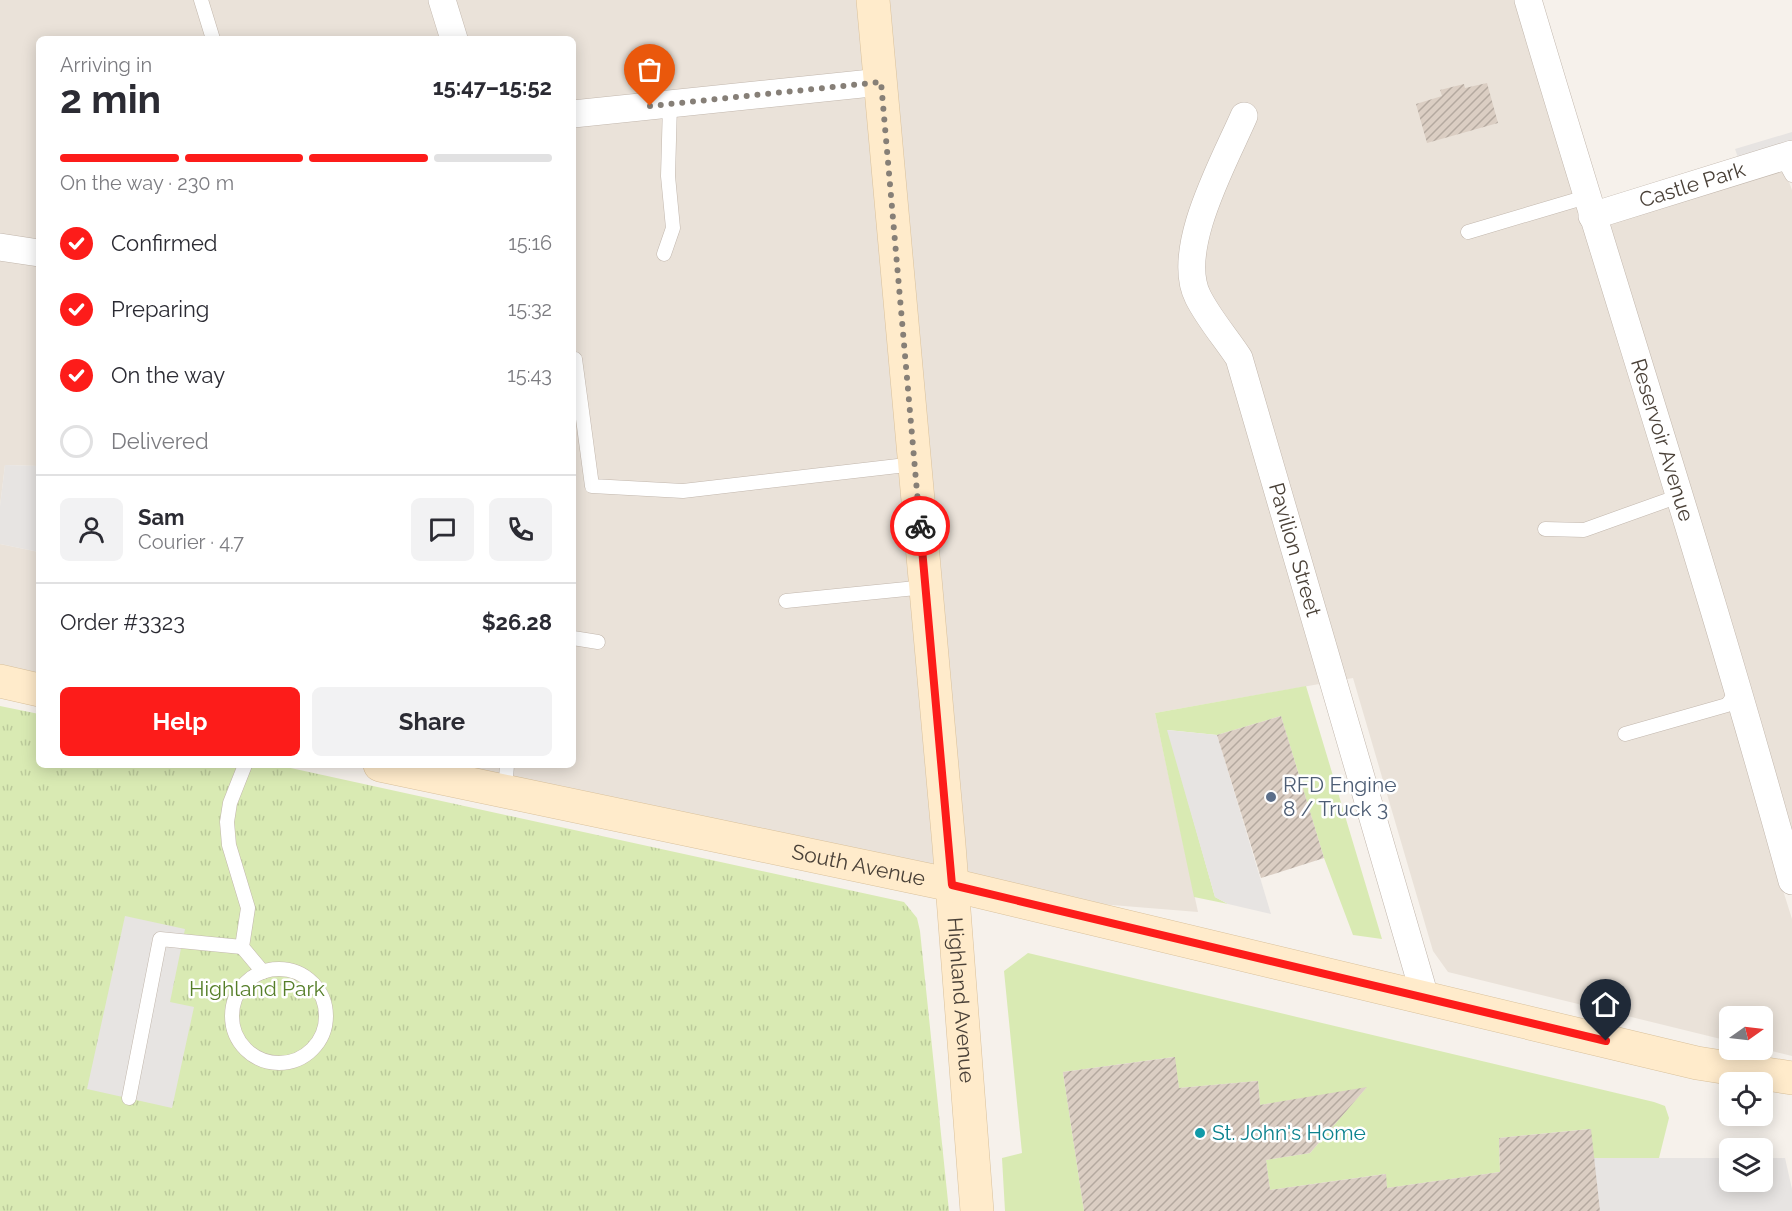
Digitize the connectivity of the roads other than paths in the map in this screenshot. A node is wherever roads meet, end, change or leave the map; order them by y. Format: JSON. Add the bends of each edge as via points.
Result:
{"nodes":[{"id":1,"x":201,"y":0,"type":"edge"},
{"id":2,"x":442,"y":0,"type":"edge"},
{"id":3,"x":873,"y":0,"type":"edge"},
{"id":4,"x":1528,"y":0,"type":"edge"},
{"id":5,"x":212,"y":36,"type":"edge"},
{"id":6,"x":453,"y":36,"type":"edge"},
{"id":7,"x":881,"y":82,"type":"junction"},
{"id":8,"x":670,"y":104,"type":"junction"},
{"id":9,"x":576,"y":114,"type":"edge"},
{"id":10,"x":1244,"y":116,"type":"dead end"},
{"id":11,"x":1789,"y":162,"type":"edge"},
{"id":12,"x":1589,"y":206,"type":"junction"},
{"id":13,"x":1468,"y":232,"type":"dead end"},
{"id":14,"x":0,"y":247,"type":"edge"},
{"id":15,"x":36,"y":253,"type":"edge"},
{"id":16,"x":664,"y":254,"type":"dead end"},
{"id":17,"x":576,"y":366,"type":"edge"},
{"id":18,"x":915,"y":464,"type":"junction"},
{"id":19,"x":1679,"y":496,"type":"junction"},
{"id":20,"x":1545,"y":529,"type":"dead end"},
{"id":21,"x":926,"y":587,"type":"junction"},
{"id":22,"x":786,"y":602,"type":"dead end"},
{"id":23,"x":576,"y":639,"type":"edge"},
{"id":24,"x":598,"y":642,"type":"dead end"},
{"id":25,"x":0,"y":681,"type":"edge"},
{"id":26,"x":1739,"y":688,"type":"junction"},
{"id":27,"x":36,"y":689,"type":"edge"},
{"id":28,"x":1625,"y":734,"type":"dead end"},
{"id":29,"x":244,"y":768,"type":"edge"},
{"id":30,"x":409,"y":768,"type":"edge"},
{"id":31,"x":506,"y":778,"type":"edge"},
{"id":32,"x":1792,"y":881,"type":"edge"},
{"id":33,"x":952,"y":885,"type":"junction"},
{"id":34,"x":242,"y":947,"type":"junction"},
{"id":35,"x":262,"y":972,"type":"junction"},
{"id":36,"x":1425,"y":997,"type":"junction"},
{"id":37,"x":1792,"y":1078,"type":"edge"},
{"id":38,"x":129,"y":1098,"type":"dead end"},
{"id":39,"x":977,"y":1211,"type":"edge"}],
"edges":[{"from":1,"to":5,"type":"lane"},
{"from":2,"to":6,"type":"street"},
{"from":3,"to":7,"type":"main road","name":"Highland Avenue"},
{"from":4,"to":12,"type":"street","name":"Reservoir Avenue"},
{"from":7,"to":8,"type":"street"},
{"from":7,"to":18,"type":"main road","name":"Highland Avenue"},
{"from":8,"to":9,"type":"street"},
{"from":8,"to":16,"type":"lane","via":[[668,176],[673,228]]},
{"from":10,"to":36,"type":"street","name":"Pavilion Street","via":[[1202,212],[1194,241],[1192,268],[1197,296],[1239,358]]},
{"from":11,"to":12,"type":"street","name":"Castle Park"},
{"from":12,"to":13,"type":"lane"},
{"from":12,"to":19,"type":"street","name":"Reservoir Avenue"},
{"from":14,"to":15,"type":"street"},
{"from":17,"to":18,"type":"lane","via":[[592,486],[683,491]]},
{"from":18,"to":21,"type":"main road","name":"Highland Avenue"},
{"from":19,"to":20,"type":"lane","via":[[1584,530]]},
{"from":19,"to":26,"type":"street","name":"Reservoir Avenue"},
{"from":21,"to":22,"type":"lane"},
{"from":21,"to":33,"type":"main road","name":"Highland Avenue"},
{"from":23,"to":24,"type":"lane"},
{"from":25,"to":27,"type":"main road"},
{"from":26,"to":28,"type":"lane","via":[[1727,705]]},
{"from":26,"to":32,"type":"street","name":"Reservoir Avenue"},
{"from":29,"to":34,"type":"lane","via":[[227,822],[229,845],[248,908]]},
{"from":30,"to":31,"type":"main road","name":"South Avenue"},
{"from":31,"to":33,"type":"main road","name":"South Avenue"},
{"from":33,"to":36,"type":"main road","name":"South Avenue"},
{"from":33,"to":39,"type":"main road","name":"Highland Avenue"},
{"from":34,"to":35,"type":"lane"},
{"from":34,"to":38,"type":"lane","via":[[160,939]]},
{"from":35,"to":35,"type":"lane","via":[[248,980],[238,993],[233,1008],[238,1040],[263,1060],[294,1061],[318,1044],[324,1030],[324,1000],[316,987],[299,974],[277,969]]},
{"from":36,"to":37,"type":"main road","name":"South Avenue","via":[[1697,1063]]}]}
